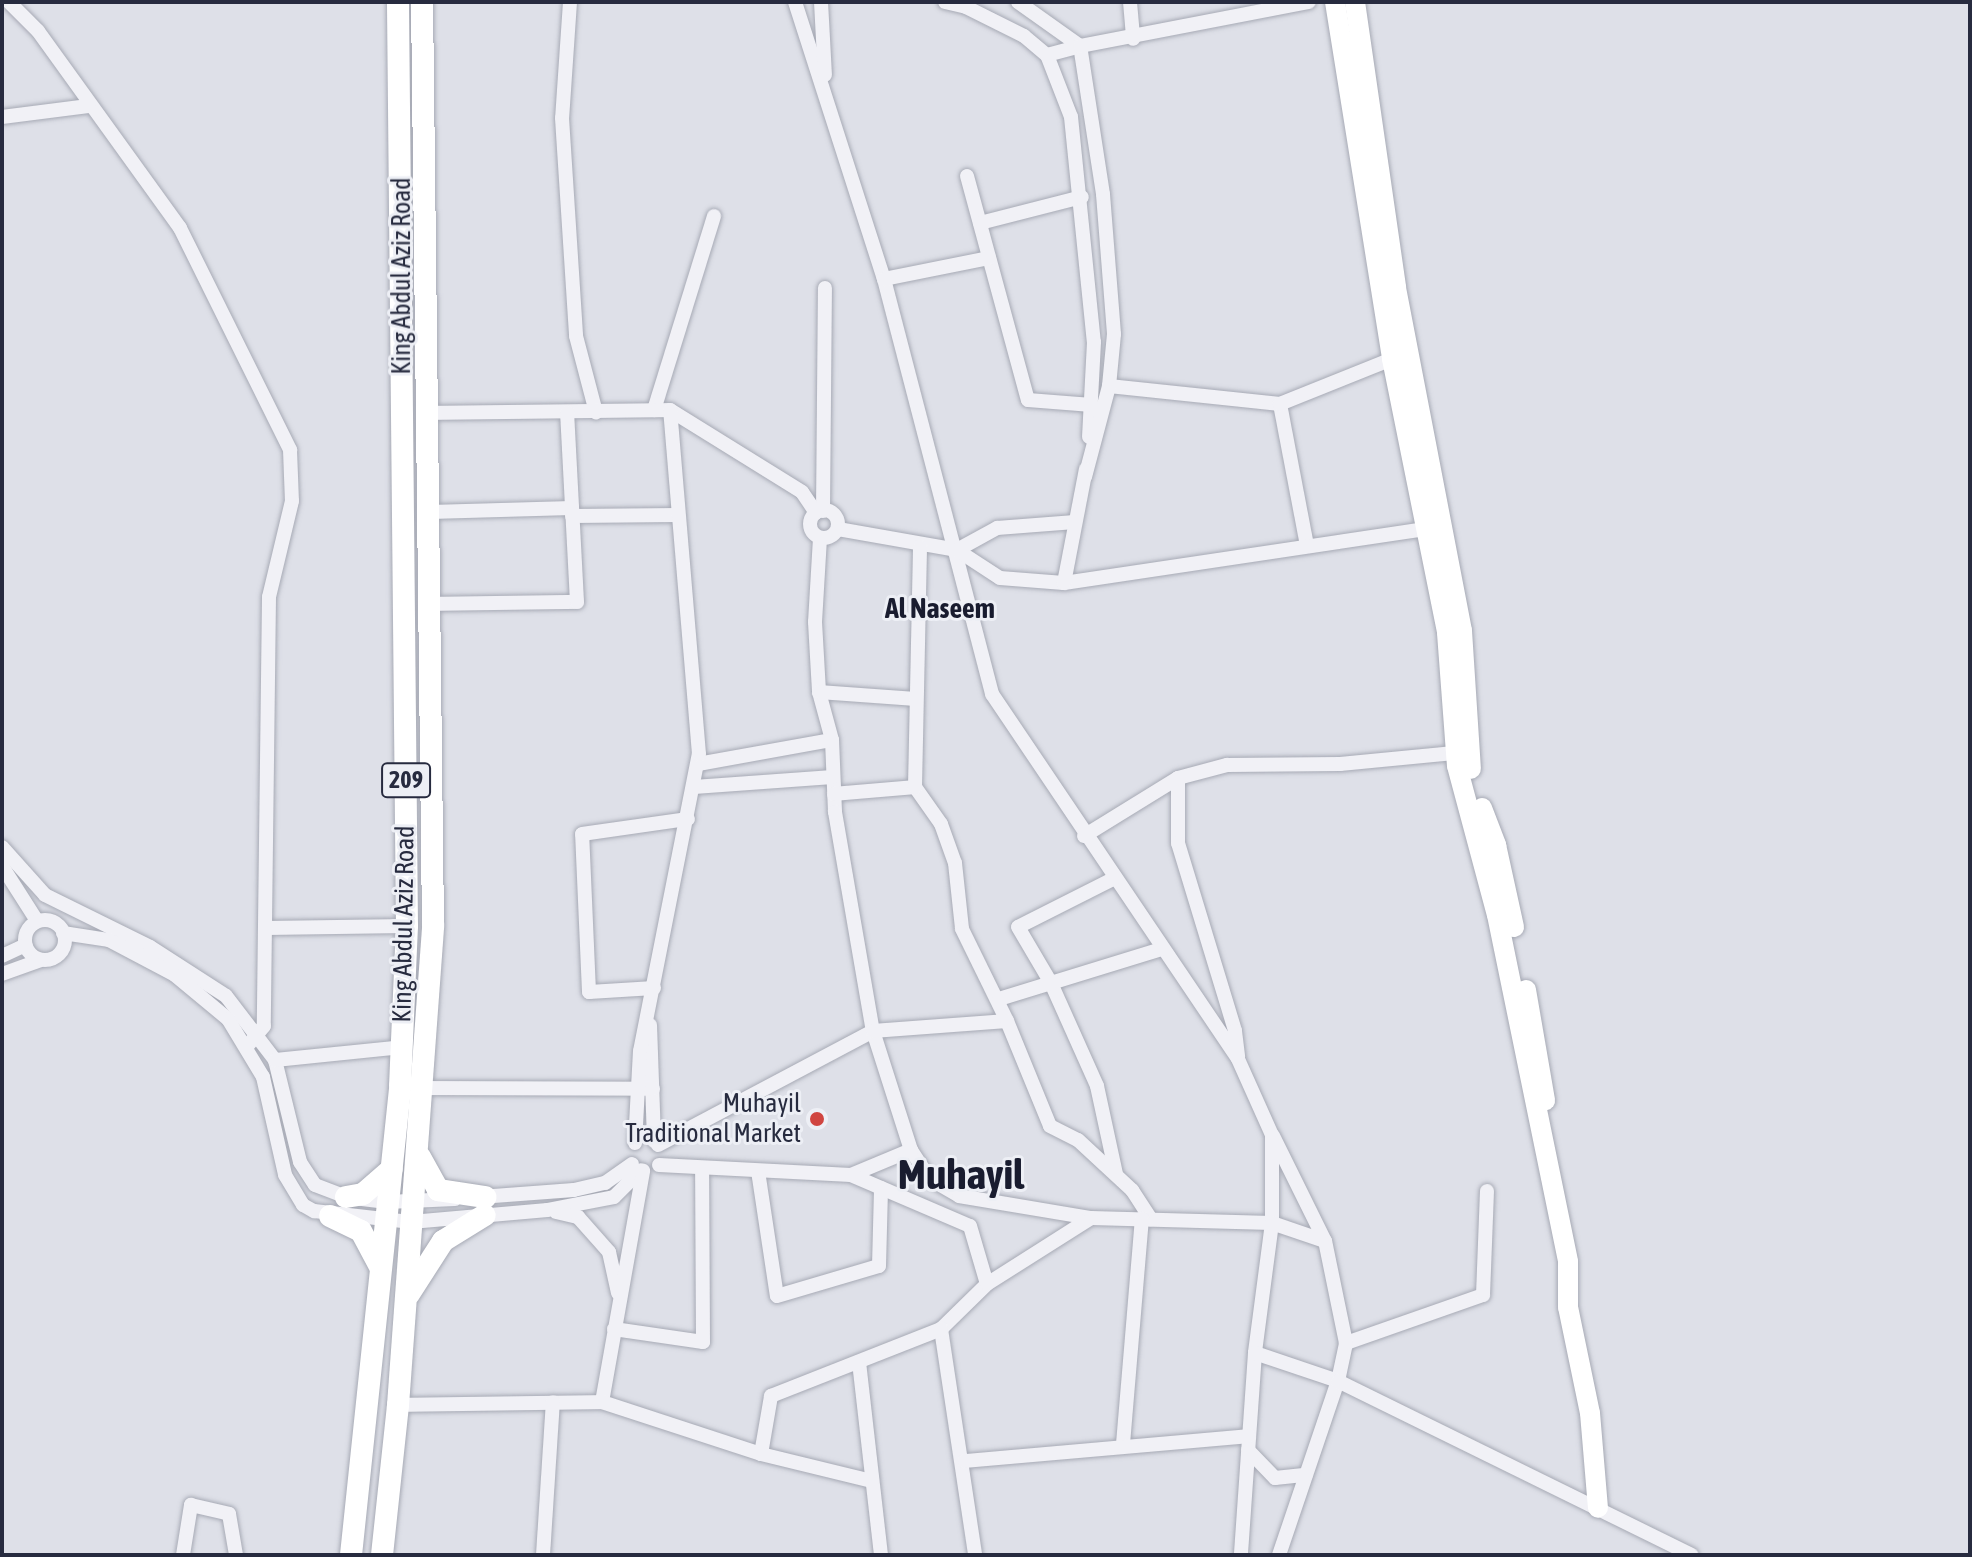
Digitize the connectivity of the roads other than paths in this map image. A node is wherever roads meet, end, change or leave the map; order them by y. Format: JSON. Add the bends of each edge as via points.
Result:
{"nodes":[{"id":1,"x":9,"y":2,"type":"edge"},
{"id":2,"x":398,"y":2,"type":"edge"},
{"id":3,"x":422,"y":2,"type":"edge"},
{"id":4,"x":570,"y":2,"type":"edge"},
{"id":5,"x":795,"y":2,"type":"edge"},
{"id":6,"x":821,"y":2,"type":"edge"},
{"id":7,"x":945,"y":2,"type":"edge"},
{"id":8,"x":1018,"y":2,"type":"edge"},
{"id":9,"x":1130,"y":2,"type":"edge"},
{"id":10,"x":1309,"y":2,"type":"edge"},
{"id":11,"x":1335,"y":2,"type":"edge"},
{"id":12,"x":1355,"y":2,"type":"edge"},
{"id":13,"x":1133,"y":39,"type":"junction"},
{"id":14,"x":1080,"y":46,"type":"junction"},
{"id":15,"x":1047,"y":55,"type":"junction"},
{"id":16,"x":826,"y":95,"type":"junction"},
{"id":17,"x":88,"y":106,"type":"junction"},
{"id":18,"x":2,"y":117,"type":"edge"},
{"id":19,"x":967,"y":176,"type":"dead end"},
{"id":20,"x":1082,"y":197,"type":"junction"},
{"id":21,"x":714,"y":216,"type":"dead end"},
{"id":22,"x":980,"y":223,"type":"junction"},
{"id":23,"x":989,"y":258,"type":"junction"},
{"id":24,"x":884,"y":279,"type":"junction"},
{"id":25,"x":825,"y":288,"type":"dead end"},
{"id":26,"x":1392,"y":359,"type":"junction"},
{"id":27,"x":1109,"y":386,"type":"junction"},
{"id":28,"x":1280,"y":404,"type":"junction"},
{"id":29,"x":1092,"y":405,"type":"junction"},
{"id":30,"x":662,"y":410,"type":"junction"},
{"id":31,"x":567,"y":412,"type":"junction"},
{"id":32,"x":596,"y":412,"type":"junction"},
{"id":33,"x":429,"y":413,"type":"junction"},
{"id":34,"x":1085,"y":477,"type":"junction"},
{"id":35,"x":430,"y":512,"type":"junction"},
{"id":36,"x":572,"y":512,"type":"junction"},
{"id":37,"x":819,"y":512,"type":"junction"},
{"id":38,"x":678,"y":515,"type":"junction"},
{"id":39,"x":1075,"y":522,"type":"junction"},
{"id":40,"x":838,"y":529,"type":"junction"},
{"id":41,"x":1427,"y":529,"type":"junction"},
{"id":42,"x":820,"y":538,"type":"junction"},
{"id":43,"x":1307,"y":545,"type":"junction"},
{"id":44,"x":920,"y":547,"type":"junction"},
{"id":45,"x":957,"y":550,"type":"junction"},
{"id":46,"x":1064,"y":583,"type":"junction"},
{"id":47,"x":431,"y":604,"type":"junction"},
{"id":48,"x":819,"y":692,"type":"junction"},
{"id":49,"x":916,"y":699,"type":"junction"},
{"id":50,"x":832,"y":740,"type":"junction"},
{"id":51,"x":1463,"y":752,"type":"junction"},
{"id":52,"x":698,"y":764,"type":"junction"},
{"id":53,"x":833,"y":777,"type":"junction"},
{"id":54,"x":1178,"y":778,"type":"junction"},
{"id":55,"x":694,"y":787,"type":"junction"},
{"id":56,"x":915,"y":787,"type":"junction"},
{"id":57,"x":834,"y":794,"type":"junction"},
{"id":58,"x":688,"y":819,"type":"junction"},
{"id":59,"x":1084,"y":836,"type":"junction"},
{"id":60,"x":2,"y":847,"type":"edge"},
{"id":61,"x":2,"y":866,"type":"edge"},
{"id":62,"x":1113,"y":879,"type":"junction"},
{"id":63,"x":37,"y":921,"type":"junction"},
{"id":64,"x":407,"y":926,"type":"junction"},
{"id":65,"x":60,"y":928,"type":"junction"},
{"id":66,"x":113,"y":928,"type":"junction"},
{"id":67,"x":266,"y":928,"type":"junction"},
{"id":68,"x":26,"y":945,"type":"junction"},
{"id":69,"x":1162,"y":949,"type":"junction"},
{"id":70,"x":2,"y":956,"type":"edge"},
{"id":71,"x":41,"y":960,"type":"junction"},
{"id":72,"x":2,"y":974,"type":"edge"},
{"id":73,"x":1051,"y":983,"type":"junction"},
{"id":74,"x":654,"y":988,"type":"junction"},
{"id":75,"x":999,"y":999,"type":"junction"},
{"id":76,"x":1007,"y":1021,"type":"junction"},
{"id":77,"x":873,"y":1031,"type":"junction"},
{"id":78,"x":258,"y":1034,"type":"junction"},
{"id":79,"x":247,"y":1046,"type":"junction"},
{"id":80,"x":402,"y":1047,"type":"junction"},
{"id":81,"x":1238,"y":1059,"type":"junction"},
{"id":82,"x":275,"y":1060,"type":"junction"},
{"id":83,"x":423,"y":1088,"type":"junction"},
{"id":84,"x":645,"y":1088,"type":"junction"},
{"id":85,"x":1272,"y":1135,"type":"junction"},
{"id":86,"x":635,"y":1143,"type":"junction"},
{"id":87,"x":656,"y":1143,"type":"junction"},
{"id":88,"x":418,"y":1148,"type":"junction"},
{"id":89,"x":911,"y":1150,"type":"junction"},
{"id":90,"x":659,"y":1165,"type":"junction"},
{"id":91,"x":639,"y":1168,"type":"junction"},
{"id":92,"x":702,"y":1168,"type":"junction"},
{"id":93,"x":392,"y":1169,"type":"junction"},
{"id":94,"x":758,"y":1171,"type":"junction"},
{"id":95,"x":851,"y":1175,"type":"junction"},
{"id":96,"x":1116,"y":1175,"type":"junction"},
{"id":97,"x":881,"y":1188,"type":"junction"},
{"id":98,"x":1487,"y":1191,"type":"dead end"},
{"id":99,"x":346,"y":1197,"type":"junction"},
{"id":100,"x":485,"y":1206,"type":"junction"},
{"id":101,"x":547,"y":1210,"type":"junction"},
{"id":102,"x":386,"y":1211,"type":"junction"},
{"id":103,"x":412,"y":1212,"type":"junction"},
{"id":104,"x":330,"y":1216,"type":"junction"},
{"id":105,"x":1091,"y":1218,"type":"junction"},
{"id":106,"x":1146,"y":1219,"type":"junction"},
{"id":107,"x":1272,"y":1223,"type":"junction"},
{"id":108,"x":1325,"y":1241,"type":"junction"},
{"id":109,"x":380,"y":1268,"type":"junction"},
{"id":110,"x":987,"y":1284,"type":"junction"},
{"id":111,"x":405,"y":1302,"type":"junction"},
{"id":112,"x":620,"y":1303,"type":"junction"},
{"id":113,"x":614,"y":1329,"type":"junction"},
{"id":114,"x":941,"y":1329,"type":"junction"},
{"id":115,"x":1346,"y":1343,"type":"junction"},
{"id":116,"x":1255,"y":1353,"type":"junction"},
{"id":117,"x":859,"y":1362,"type":"junction"},
{"id":118,"x":1338,"y":1381,"type":"junction"},
{"id":119,"x":553,"y":1402,"type":"junction"},
{"id":120,"x":602,"y":1402,"type":"junction"},
{"id":121,"x":398,"y":1405,"type":"junction"},
{"id":122,"x":1248,"y":1443,"type":"junction"},
{"id":123,"x":1123,"y":1444,"type":"junction"},
{"id":124,"x":761,"y":1454,"type":"junction"},
{"id":125,"x":965,"y":1461,"type":"junction"},
{"id":126,"x":1306,"y":1475,"type":"junction"},
{"id":127,"x":872,"y":1481,"type":"junction"},
{"id":128,"x":1598,"y":1508,"type":"junction"},
{"id":129,"x":183,"y":1555,"type":"edge"},
{"id":130,"x":236,"y":1555,"type":"edge"},
{"id":131,"x":351,"y":1555,"type":"edge"},
{"id":132,"x":382,"y":1555,"type":"edge"},
{"id":133,"x":543,"y":1555,"type":"edge"},
{"id":134,"x":881,"y":1555,"type":"edge"},
{"id":135,"x":975,"y":1555,"type":"edge"},
{"id":136,"x":1241,"y":1555,"type":"edge"},
{"id":137,"x":1279,"y":1555,"type":"edge"},
{"id":138,"x":1692,"y":1555,"type":"edge"}],
"edges":[{"from":1,"to":17,"type":"street","via":[[38,31]]},
{"from":2,"to":64,"type":"main road","name":"King Abdul Aziz Road","number":"209"},
{"from":3,"to":33,"type":"main road","name":"King Abdul Aziz Road","number":"209"},
{"from":4,"to":32,"type":"street","via":[[562,118],[576,336]]},
{"from":5,"to":16,"type":"street"},
{"from":6,"to":16,"type":"street"},
{"from":7,"to":15,"type":"street","via":[[1024,36]]},
{"from":8,"to":14,"type":"street"},
{"from":9,"to":13,"type":"street"},
{"from":10,"to":13,"type":"street"},
{"from":11,"to":26,"type":"street"},
{"from":12,"to":51,"type":"street","via":[[1396,288],[1462,631]]},
{"from":13,"to":14,"type":"street"},
{"from":14,"to":15,"type":"street"},
{"from":14,"to":27,"type":"street","via":[[1103,194],[1114,334]]},
{"from":15,"to":20,"type":"street","via":[[1071,117]]},
{"from":16,"to":24,"type":"street"},
{"from":17,"to":18,"type":"street"},
{"from":17,"to":67,"type":"street","via":[[180,228],[290,450],[292,501],[269,597]]},
{"from":19,"to":22,"type":"street"},
{"from":20,"to":22,"type":"street"},
{"from":20,"to":29,"type":"street","via":[[1094,342]]},
{"from":21,"to":30,"type":"street"},
{"from":22,"to":23,"type":"street"},
{"from":23,"to":24,"type":"street"},
{"from":23,"to":29,"type":"street","via":[[1028,400]]},
{"from":24,"to":45,"type":"street"},
{"from":25,"to":37,"type":"street"},
{"from":26,"to":28,"type":"street"},
{"from":26,"to":41,"type":"street"},
{"from":27,"to":28,"type":"street"},
{"from":27,"to":34,"type":"street"},
{"from":28,"to":43,"type":"street"},
{"from":29,"to":34,"type":"street"},
{"from":30,"to":32,"type":"street"},
{"from":30,"to":37,"type":"street","via":[[802,492]]},
{"from":30,"to":38,"type":"street"},
{"from":31,"to":32,"type":"street"},
{"from":31,"to":33,"type":"street"},
{"from":31,"to":36,"type":"street"},
{"from":33,"to":35,"type":"main road","name":"King Abdul Aziz Road","number":"209"},
{"from":34,"to":39,"type":"street"},
{"from":35,"to":36,"type":"street"},
{"from":35,"to":47,"type":"main road","name":"King Abdul Aziz Road","number":"209"},
{"from":36,"to":38,"type":"street"},
{"from":36,"to":47,"type":"street","via":[[577,602]]},
{"from":37,"to":40,"type":"street","via":[[834,514]]},
{"from":37,"to":42,"type":"street","via":[[811,528]]},
{"from":38,"to":52,"type":"street"},
{"from":39,"to":45,"type":"street","via":[[997,528]]},
{"from":39,"to":46,"type":"street"},
{"from":40,"to":42,"type":"street"},
{"from":40,"to":44,"type":"street"},
{"from":41,"to":43,"type":"street"},
{"from":41,"to":51,"type":"street"},
{"from":42,"to":48,"type":"street","via":[[815,622]]},
{"from":43,"to":46,"type":"street"},
{"from":44,"to":45,"type":"street"},
{"from":44,"to":49,"type":"street"},
{"from":45,"to":46,"type":"street","via":[[1000,578]]},
{"from":45,"to":59,"type":"street","via":[[992,694]]},
{"from":47,"to":83,"type":"main road","name":"King Abdul Aziz Road","number":"209","via":[[433,926]]},
{"from":48,"to":49,"type":"street"},
{"from":48,"to":50,"type":"street"},
{"from":49,"to":56,"type":"street"},
{"from":50,"to":52,"type":"street"},
{"from":50,"to":53,"type":"street"},
{"from":51,"to":54,"type":"street","via":[[1340,764],[1227,765]]},
{"from":51,"to":128,"type":"street","via":[[1568,1262],[1568,1307],[1590,1413]]},
{"from":52,"to":55,"type":"street"},
{"from":53,"to":55,"type":"street"},
{"from":53,"to":57,"type":"street"},
{"from":54,"to":59,"type":"street"},
{"from":54,"to":81,"type":"street","via":[[1178,843],[1235,1031]]},
{"from":55,"to":58,"type":"street"},
{"from":56,"to":57,"type":"street"},
{"from":56,"to":75,"type":"street","via":[[941,824],[955,863],[962,929]]},
{"from":57,"to":77,"type":"street"},
{"from":58,"to":74,"type":"street"},
{"from":58,"to":74,"type":"street","via":[[582,834],[589,992]]},
{"from":59,"to":62,"type":"street"},
{"from":60,"to":66,"type":"street","via":[[45,895]]},
{"from":61,"to":63,"type":"street"},
{"from":62,"to":69,"type":"street"},
{"from":62,"to":73,"type":"street","via":[[1018,927]]},
{"from":63,"to":65,"type":"street"},
{"from":63,"to":68,"type":"street","via":[[28,929]]},
{"from":64,"to":67,"type":"street"},
{"from":64,"to":80,"type":"main road","name":"King Abdul Aziz Road","number":"209"},
{"from":65,"to":66,"type":"street"},
{"from":65,"to":71,"type":"street","via":[[60,953]]},
{"from":65,"to":79,"type":"street","via":[[109,940],[175,975],[206,996]]},
{"from":66,"to":78,"type":"street","via":[[226,996]]},
{"from":67,"to":78,"type":"street","via":[[264,1026]]},
{"from":68,"to":70,"type":"street"},
{"from":68,"to":71,"type":"street"},
{"from":69,"to":73,"type":"street"},
{"from":69,"to":81,"type":"street"},
{"from":71,"to":72,"type":"street"},
{"from":73,"to":75,"type":"street"},
{"from":73,"to":96,"type":"street","via":[[1097,1086]]},
{"from":74,"to":84,"type":"street"},
{"from":75,"to":76,"type":"street"},
{"from":76,"to":77,"type":"street"},
{"from":76,"to":96,"type":"street","via":[[1050,1126],[1078,1140]]},
{"from":77,"to":87,"type":"street"},
{"from":77,"to":89,"type":"street"},
{"from":78,"to":79,"type":"street"},
{"from":78,"to":82,"type":"street"},
{"from":79,"to":104,"type":"street","via":[[263,1077],[293,1192],[303,1205]]},
{"from":80,"to":82,"type":"street"},
{"from":80,"to":93,"type":"main road","name":"King Abdul Aziz Road","number":"209"},
{"from":81,"to":85,"type":"street"},
{"from":82,"to":99,"type":"street","via":[[305,1175],[326,1192]]},
{"from":83,"to":84,"type":"street"},
{"from":83,"to":88,"type":"main road","name":"King Abdul Aziz Road","number":"209"},
{"from":84,"to":86,"type":"street"},
{"from":84,"to":87,"type":"street"},
{"from":85,"to":107,"type":"street"},
{"from":85,"to":108,"type":"street"},
{"from":86,"to":87,"type":"street"},
{"from":86,"to":91,"type":"street","via":[[630,1152]]},
{"from":87,"to":90,"type":"street"},
{"from":88,"to":100,"type":"main road","via":[[426,1175],[438,1190]]},
{"from":88,"to":103,"type":"main road","name":"King Abdul Aziz Road","number":"209"},
{"from":89,"to":95,"type":"street"},
{"from":89,"to":105,"type":"street","via":[[930,1179],[959,1196]]},
{"from":90,"to":91,"type":"street"},
{"from":90,"to":92,"type":"street"},
{"from":91,"to":100,"type":"street","via":[[605,1183]]},
{"from":91,"to":101,"type":"street","via":[[614,1197]]},
{"from":91,"to":112,"type":"street"},
{"from":92,"to":94,"type":"street"},
{"from":92,"to":113,"type":"street","via":[[703,1342]]},
{"from":93,"to":99,"type":"main road","via":[[363,1194]]},
{"from":93,"to":102,"type":"main road","name":"King Abdul Aziz Road","number":"209"},
{"from":94,"to":95,"type":"street"},
{"from":94,"to":97,"type":"street","via":[[777,1296],[879,1266]]},
{"from":95,"to":97,"type":"street"},
{"from":96,"to":106,"type":"street"},
{"from":97,"to":110,"type":"street","via":[[970,1226]]},
{"from":98,"to":115,"type":"street","via":[[1483,1295]]},
{"from":99,"to":102,"type":"street"},
{"from":100,"to":101,"type":"street"},
{"from":100,"to":103,"type":"street"},
{"from":100,"to":111,"type":"main road","via":[[443,1241]]},
{"from":101,"to":112,"type":"street","via":[[578,1217],[609,1252]]},
{"from":102,"to":103,"type":"street"},
{"from":102,"to":104,"type":"street"},
{"from":102,"to":109,"type":"main road","name":"King Abdul Aziz Road","number":"209"},
{"from":103,"to":111,"type":"main road","name":"King Abdul Aziz Road","number":"209"},
{"from":104,"to":109,"type":"main road","via":[[361,1231]]},
{"from":105,"to":106,"type":"street"},
{"from":105,"to":110,"type":"street"},
{"from":106,"to":107,"type":"street"},
{"from":106,"to":123,"type":"street"},
{"from":107,"to":108,"type":"street"},
{"from":107,"to":116,"type":"street"},
{"from":108,"to":115,"type":"street"},
{"from":109,"to":131,"type":"main road","name":"King Abdul Aziz Road","number":"209"},
{"from":110,"to":114,"type":"street"},
{"from":111,"to":121,"type":"main road","name":"King Abdul Aziz Road","number":"209"},
{"from":112,"to":113,"type":"street"},
{"from":113,"to":120,"type":"street"},
{"from":114,"to":117,"type":"street"},
{"from":114,"to":125,"type":"street"},
{"from":115,"to":118,"type":"street"},
{"from":116,"to":118,"type":"street"},
{"from":116,"to":122,"type":"street"},
{"from":117,"to":124,"type":"street","via":[[771,1396]]},
{"from":117,"to":127,"type":"street"},
{"from":118,"to":126,"type":"street"},
{"from":118,"to":128,"type":"street"},
{"from":119,"to":120,"type":"street"},
{"from":119,"to":121,"type":"street"},
{"from":119,"to":133,"type":"street"},
{"from":120,"to":124,"type":"street"},
{"from":121,"to":132,"type":"main road","name":"King Abdul Aziz Road","number":"209"},
{"from":122,"to":123,"type":"street"},
{"from":122,"to":126,"type":"street","via":[[1275,1478]]},
{"from":122,"to":136,"type":"street"},
{"from":123,"to":125,"type":"street"},
{"from":124,"to":127,"type":"street"},
{"from":125,"to":135,"type":"street"},
{"from":126,"to":137,"type":"street"},
{"from":127,"to":134,"type":"street"},
{"from":128,"to":138,"type":"street"},
{"from":129,"to":130,"type":"street","via":[[191,1505],[229,1514]]}]}
